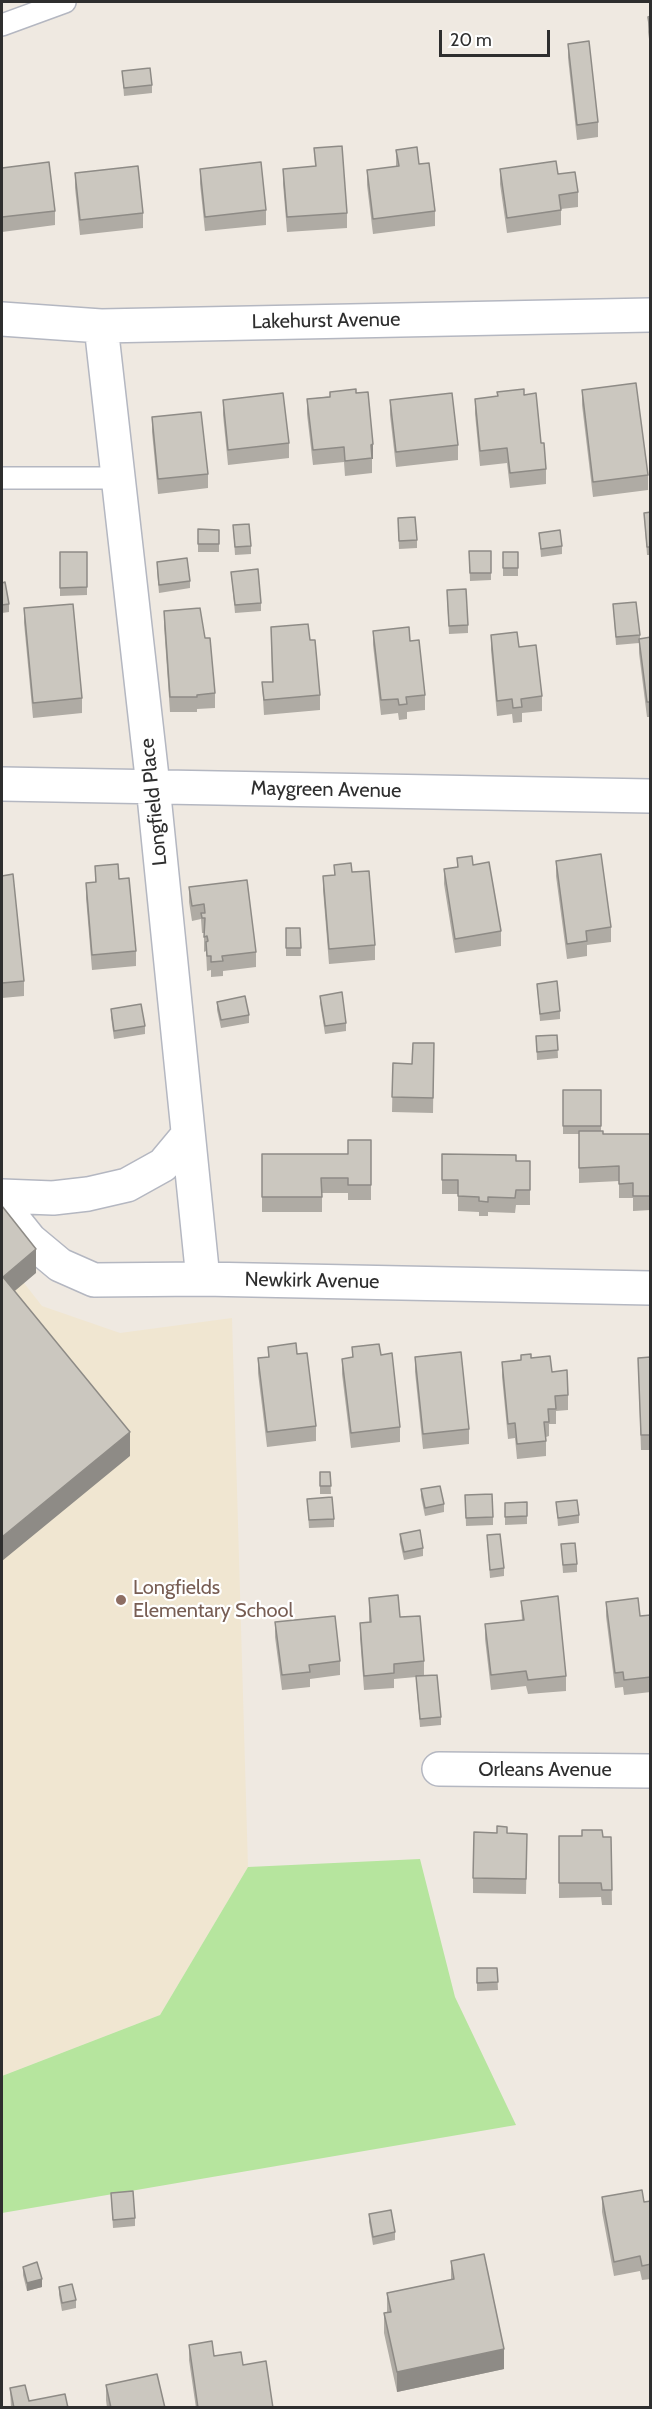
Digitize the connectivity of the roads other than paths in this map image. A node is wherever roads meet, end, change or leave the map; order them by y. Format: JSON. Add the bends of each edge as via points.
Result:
{"nodes":[{"id":1,"x":65,"y":2,"type":"edge"},
{"id":2,"x":2,"y":25,"type":"edge"},
{"id":3,"x":651,"y":315,"type":"edge"},
{"id":4,"x":2,"y":319,"type":"edge"},
{"id":5,"x":101,"y":326,"type":"junction"},
{"id":6,"x":2,"y":478,"type":"edge"},
{"id":7,"x":118,"y":478,"type":"junction"},
{"id":8,"x":2,"y":784,"type":"edge"},
{"id":9,"x":153,"y":786,"type":"junction"},
{"id":10,"x":651,"y":796,"type":"edge"},
{"id":11,"x":188,"y":1135,"type":"junction"},
{"id":12,"x":2,"y":1196,"type":"edge"},
{"id":13,"x":2,"y":1205,"type":"edge"},
{"id":14,"x":202,"y":1279,"type":"junction"},
{"id":15,"x":651,"y":1288,"type":"edge"},
{"id":16,"x":439,"y":1769,"type":"dead end"},
{"id":17,"x":651,"y":1771,"type":"edge"}],
"edges":[{"from":1,"to":2,"type":"lane"},
{"from":3,"to":5,"type":"street","name":"Lakehurst Avenue"},
{"from":4,"to":5,"type":"street","name":"Lakehurst Avenue"},
{"from":5,"to":7,"type":"street","name":"Longfield Place"},
{"from":6,"to":7,"type":"lane"},
{"from":7,"to":9,"type":"street","name":"Longfield Place"},
{"from":8,"to":9,"type":"street","name":"Maygreen Avenue"},
{"from":9,"to":10,"type":"street","name":"Maygreen Avenue"},
{"from":9,"to":11,"type":"street","name":"Longfield Place"},
{"from":11,"to":12,"type":"street","via":[[163,1164],[127,1185],[53,1198]]},
{"from":11,"to":14,"type":"street","name":"Longfield Place"},
{"from":13,"to":14,"type":"street","name":"Newkirk Avenue","via":[[30,1240],[60,1264],[94,1280]]},
{"from":14,"to":15,"type":"street","name":"Newkirk Avenue"},
{"from":16,"to":17,"type":"street","name":"Orleans Avenue"}]}
